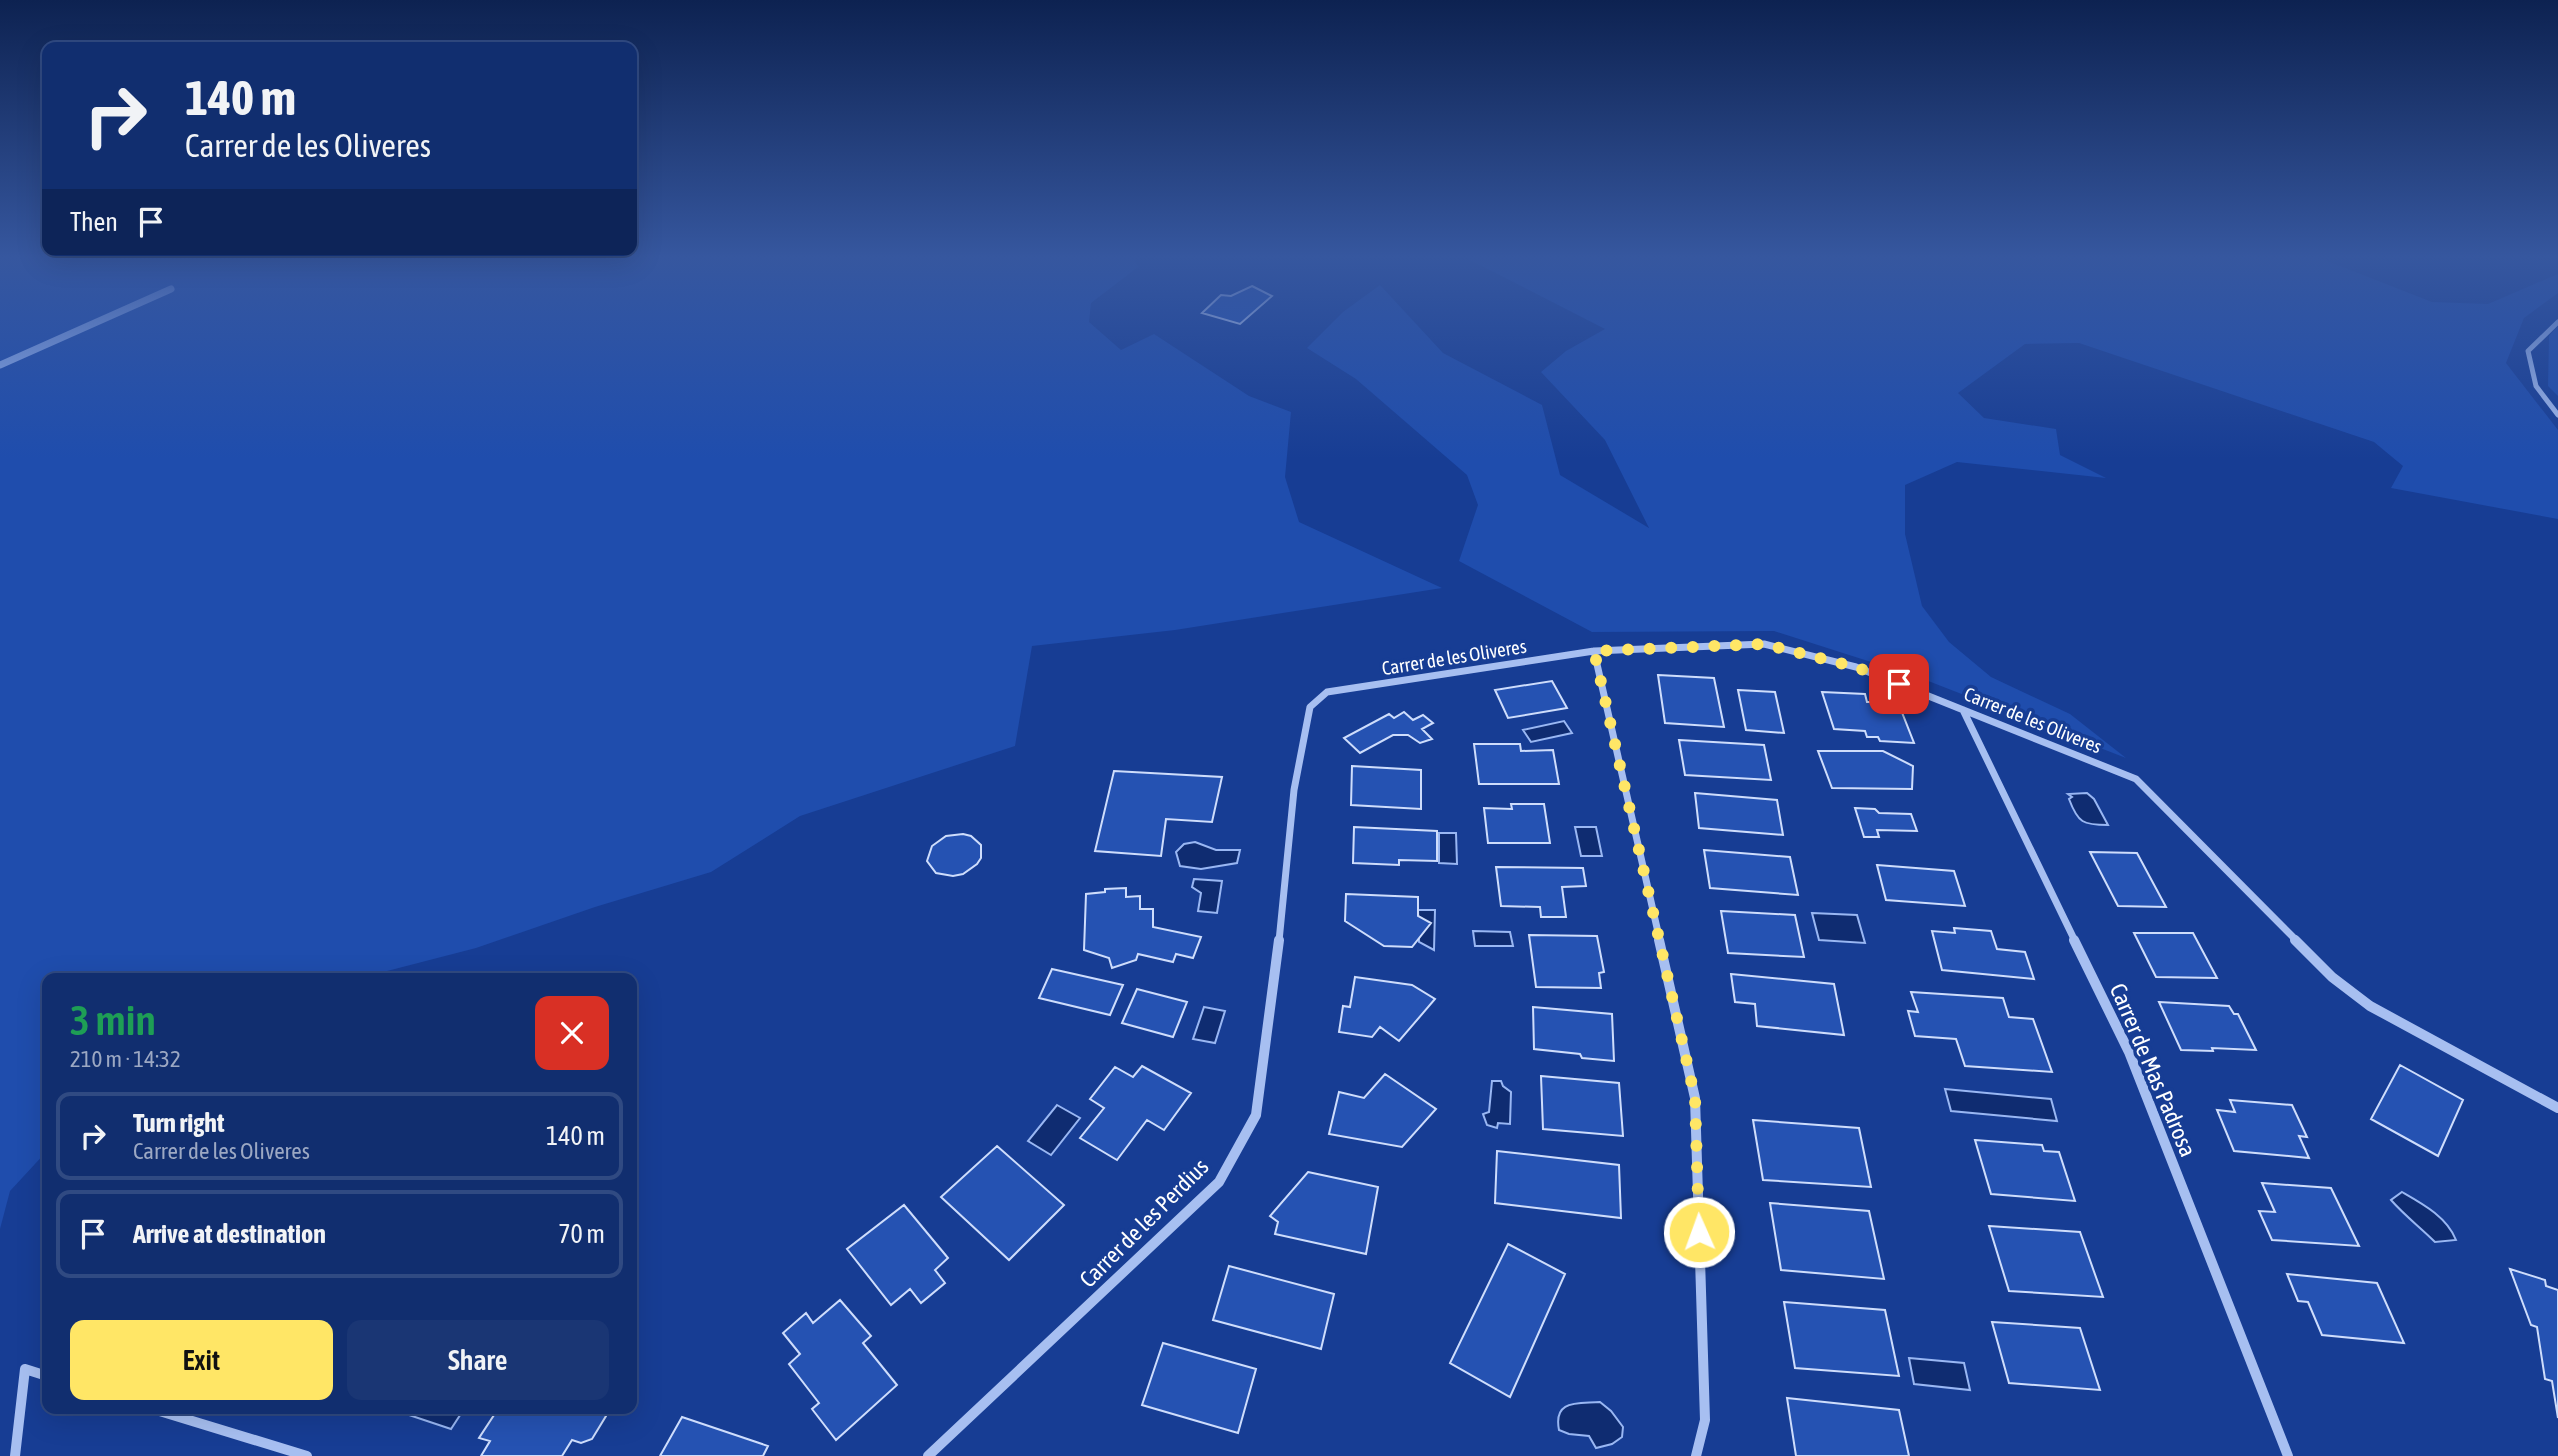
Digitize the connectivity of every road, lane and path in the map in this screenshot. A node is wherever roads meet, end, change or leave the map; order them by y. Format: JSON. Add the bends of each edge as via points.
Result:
{"nodes":[{"id":1,"x":2557,"y":323,"type":"edge"},
{"id":2,"x":2558,"y":415,"type":"edge"},
{"id":3,"x":1594,"y":651,"type":"junction"},
{"id":4,"x":1310,"y":707,"type":"joint"},
{"id":5,"x":1963,"y":709,"type":"junction"},
{"id":6,"x":2558,"y":1108,"type":"edge"},
{"id":7,"x":42,"y":1374,"type":"edge"},
{"id":8,"x":169,"y":1414,"type":"edge"},
{"id":9,"x":15,"y":1456,"type":"edge"},
{"id":10,"x":307,"y":1456,"type":"edge"},
{"id":11,"x":928,"y":1456,"type":"edge"},
{"id":12,"x":1696,"y":1456,"type":"edge"},
{"id":13,"x":2288,"y":1456,"type":"edge"}],
"edges":[{"from":1,"to":2,"type":"street","via":[[2528,351],[2536,386]]},
{"from":3,"to":4,"type":"street","name":"Carrer de les Oliveres","via":[[1327,692]]},
{"from":3,"to":5,"type":"street","name":"Carrer de les Oliveres","via":[[1764,644],[1856,667]]},
{"from":3,"to":12,"type":"street","via":[[1695,1098],[1704,1420]]},
{"from":4,"to":11,"type":"street","name":"Carrer de les Perdius","via":[[1294,790],[1256,1115],[1219,1182]]},
{"from":5,"to":6,"type":"street","name":"Carrer de les Oliveres","via":[[2136,779],[2332,976],[2371,1006]]},
{"from":5,"to":13,"type":"street","name":"Carrer de Mas Padrosa","via":[[2129,1052]]},
{"from":7,"to":9,"type":"street","via":[[25,1369]]},
{"from":8,"to":10,"type":"street"}]}
